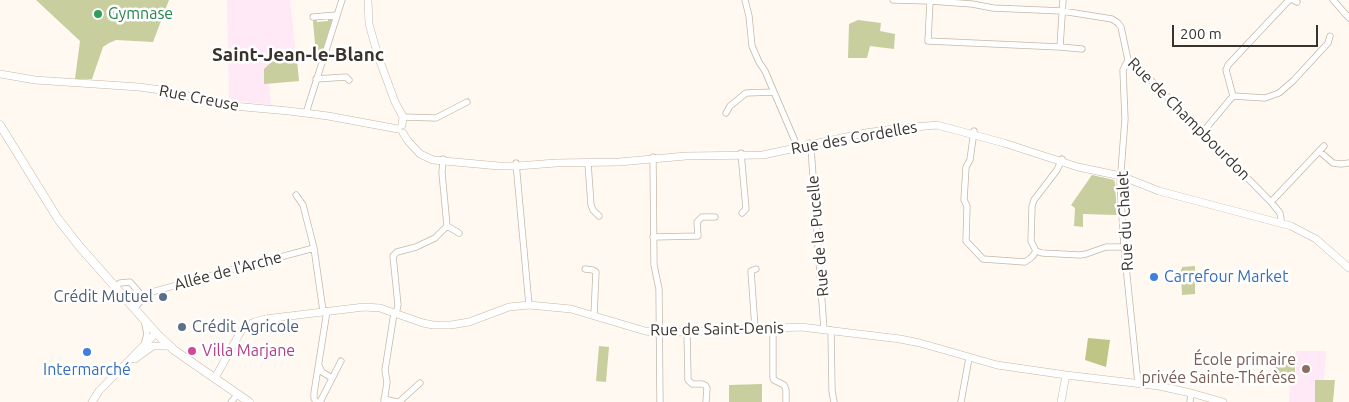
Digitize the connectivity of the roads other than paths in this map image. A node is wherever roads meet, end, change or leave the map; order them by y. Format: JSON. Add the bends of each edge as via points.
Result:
{"nodes":[{"id":1,"x":342,"y":0,"type":"edge"},
{"id":2,"x":368,"y":0,"type":"edge"},
{"id":3,"x":745,"y":0,"type":"edge"},
{"id":4,"x":893,"y":0,"type":"edge"},
{"id":5,"x":1063,"y":0,"type":"edge"},
{"id":6,"x":1289,"y":0,"type":"edge"},
{"id":7,"x":1334,"y":0,"type":"edge"},
{"id":8,"x":930,"y":1,"type":"edge"},
{"id":9,"x":1062,"y":11,"type":"junction"},
{"id":10,"x":337,"y":15,"type":"junction"},
{"id":11,"x":313,"y":17,"type":"dead end"},
{"id":12,"x":1349,"y":18,"type":"edge"},
{"id":13,"x":1330,"y":36,"type":"dead end"},
{"id":14,"x":1060,"y":47,"type":"junction"},
{"id":15,"x":1082,"y":49,"type":"dead end"},
{"id":16,"x":1128,"y":60,"type":"junction"},
{"id":17,"x":0,"y":74,"type":"edge"},
{"id":18,"x":316,"y":79,"type":"junction"},
{"id":19,"x":349,"y":80,"type":"dead end"},
{"id":20,"x":774,"y":92,"type":"junction"},
{"id":21,"x":1233,"y":96,"type":"junction"},
{"id":22,"x":467,"y":102,"type":"dead end"},
{"id":23,"x":306,"y":113,"type":"junction"},
{"id":24,"x":726,"y":113,"type":"dead end"},
{"id":25,"x":403,"y":117,"type":"junction"},
{"id":26,"x":0,"y":125,"type":"edge"},
{"id":27,"x":401,"y":129,"type":"junction"},
{"id":28,"x":974,"y":133,"type":"junction"},
{"id":29,"x":1202,"y":133,"type":"junction"},
{"id":30,"x":809,"y":144,"type":"junction"},
{"id":31,"x":798,"y":148,"type":"junction"},
{"id":32,"x":741,"y":155,"type":"junction"},
{"id":33,"x":653,"y":158,"type":"junction"},
{"id":34,"x":443,"y":160,"type":"junction"},
{"id":35,"x":1061,"y":160,"type":"junction"},
{"id":36,"x":588,"y":163,"type":"junction"},
{"id":37,"x":1349,"y":163,"type":"edge"},
{"id":38,"x":517,"y":165,"type":"junction"},
{"id":39,"x":1120,"y":176,"type":"junction"},
{"id":40,"x":296,"y":195,"type":"dead end"},
{"id":41,"x":1271,"y":202,"type":"junction"},
{"id":42,"x":742,"y":213,"type":"dead end"},
{"id":43,"x":598,"y":216,"type":"dead end"},
{"id":44,"x":715,"y":217,"type":"dead end"},
{"id":45,"x":1280,"y":223,"type":"junction"},
{"id":46,"x":447,"y":226,"type":"junction"},
{"id":47,"x":459,"y":233,"type":"dead end"},
{"id":48,"x":653,"y":237,"type":"junction"},
{"id":49,"x":1124,"y":247,"type":"junction"},
{"id":50,"x":314,"y":248,"type":"junction"},
{"id":51,"x":1036,"y":252,"type":"junction"},
{"id":52,"x":1349,"y":268,"type":"edge"},
{"id":53,"x":585,"y":269,"type":"dead end"},
{"id":54,"x":756,"y":269,"type":"dead end"},
{"id":55,"x":115,"y":286,"type":"junction"},
{"id":56,"x":143,"y":297,"type":"junction"},
{"id":57,"x":530,"y":306,"type":"junction"},
{"id":58,"x":134,"y":308,"type":"junction"},
{"id":59,"x":325,"y":311,"type":"junction"},
{"id":60,"x":395,"y":314,"type":"junction"},
{"id":61,"x":594,"y":315,"type":"junction"},
{"id":62,"x":144,"y":320,"type":"junction"},
{"id":63,"x":755,"y":328,"type":"junction"},
{"id":64,"x":773,"y":328,"type":"junction"},
{"id":65,"x":827,"y":330,"type":"junction"},
{"id":66,"x":687,"y":332,"type":"junction"},
{"id":67,"x":660,"y":333,"type":"junction"},
{"id":68,"x":158,"y":335,"type":"junction"},
{"id":69,"x":144,"y":345,"type":"junction"},
{"id":70,"x":170,"y":346,"type":"junction"},
{"id":71,"x":141,"y":354,"type":"junction"},
{"id":72,"x":969,"y":358,"type":"junction"},
{"id":73,"x":341,"y":361,"type":"dead end"},
{"id":74,"x":126,"y":364,"type":"junction"},
{"id":75,"x":319,"y":364,"type":"junction"},
{"id":76,"x":1066,"y":375,"type":"junction"},
{"id":77,"x":215,"y":378,"type":"junction"},
{"id":78,"x":332,"y":378,"type":"junction"},
{"id":79,"x":420,"y":383,"type":"dead end"},
{"id":80,"x":1138,"y":383,"type":"junction"},
{"id":81,"x":1192,"y":393,"type":"junction"},
{"id":82,"x":238,"y":394,"type":"junction"},
{"id":83,"x":384,"y":401,"type":"edge"},
{"id":84,"x":92,"y":402,"type":"edge"},
{"id":85,"x":231,"y":402,"type":"edge"},
{"id":86,"x":249,"y":402,"type":"edge"},
{"id":87,"x":316,"y":402,"type":"edge"},
{"id":88,"x":320,"y":402,"type":"edge"},
{"id":89,"x":398,"y":402,"type":"edge"},
{"id":90,"x":660,"y":402,"type":"edge"},
{"id":91,"x":706,"y":402,"type":"edge"},
{"id":92,"x":786,"y":402,"type":"edge"},
{"id":93,"x":834,"y":402,"type":"edge"},
{"id":94,"x":961,"y":402,"type":"edge"},
{"id":95,"x":1061,"y":402,"type":"edge"},
{"id":96,"x":1190,"y":402,"type":"edge"},
{"id":97,"x":1223,"y":402,"type":"edge"}],
"edges":[{"from":1,"to":10,"type":"street"},
{"from":2,"to":25,"type":"street","via":[[369,24],[378,56]]},
{"from":3,"to":20,"type":"street","via":[[752,46]]},
{"from":4,"to":8,"type":"street","name":"Rue de Champbourdon"},
{"from":5,"to":9,"type":"street"},
{"from":6,"to":21,"type":"street","via":[[1228,65],[1226,70]]},
{"from":7,"to":12,"type":"street"},
{"from":8,"to":9,"type":"street","name":"Rue de Champbourdon"},
{"from":8,"to":14,"type":"street","via":[[928,41]]},
{"from":9,"to":14,"type":"street"},
{"from":9,"to":16,"type":"street","name":"Rue de Champbourdon","via":[[1112,19],[1118,23]]},
{"from":10,"to":11,"type":"street"},
{"from":10,"to":18,"type":"street"},
{"from":13,"to":21,"type":"street","via":[[1328,43],[1279,93],[1265,98]]},
{"from":14,"to":15,"type":"street"},
{"from":16,"to":29,"type":"street","name":"Rue de Champbourdon"},
{"from":16,"to":39,"type":"street","name":"Rue du Chalet","via":[[1123,70],[1125,119]]},
{"from":17,"to":23,"type":"street","name":"Rue Creuse","via":[[42,81],[139,87],[232,106]]},
{"from":18,"to":19,"type":"street","via":[[346,77]]},
{"from":18,"to":23,"type":"street"},
{"from":20,"to":24,"type":"street","via":[[746,93]]},
{"from":20,"to":31,"type":"street"},
{"from":21,"to":29,"type":"street"},
{"from":22,"to":25,"type":"street","via":[[436,118]]},
{"from":23,"to":27,"type":"street","name":"Rue Creuse"},
{"from":25,"to":27,"type":"street"},
{"from":26,"to":55,"type":"main road","via":[[58,219]]},
{"from":27,"to":34,"type":"street","name":"Rue des Cordelles","via":[[420,154]]},
{"from":28,"to":30,"type":"street","name":"Rue des Cordelles","via":[[931,124]]},
{"from":28,"to":35,"type":"street","name":"Rue des Cordelles"},
{"from":28,"to":51,"type":"street","via":[[966,167],[966,241],[982,259],[1025,262]]},
{"from":29,"to":41,"type":"street","name":"Rue de Champbourdon"},
{"from":30,"to":31,"type":"street","name":"Rue des Cordelles"},
{"from":30,"to":65,"type":"street","name":"Rue de la Pucelle"},
{"from":31,"to":32,"type":"street","name":"Rue des Cordelles","via":[[763,156]]},
{"from":32,"to":33,"type":"street","name":"Rue des Cordelles"},
{"from":32,"to":42,"type":"street","via":[[746,209]]},
{"from":33,"to":36,"type":"street","name":"Rue des Cordelles"},
{"from":33,"to":48,"type":"street"},
{"from":34,"to":38,"type":"street","name":"Rue des Cordelles"},
{"from":34,"to":46,"type":"street"},
{"from":35,"to":39,"type":"street","name":"Rue des Cordelles"},
{"from":35,"to":51,"type":"street","via":[[1032,206],[1031,241]]},
{"from":36,"to":38,"type":"street","name":"Rue des Cordelles"},
{"from":36,"to":43,"type":"street","via":[[591,205]]},
{"from":37,"to":41,"type":"street","via":[[1333,163],[1322,148]]},
{"from":38,"to":57,"type":"street"},
{"from":39,"to":45,"type":"street","name":"Rue des Cordelles","via":[[1159,191]]},
{"from":39,"to":49,"type":"street","name":"Rue du Chalet"},
{"from":40,"to":50,"type":"street","via":[[303,205]]},
{"from":41,"to":45,"type":"street","name":"Rue de Champbourdon","via":[[1280,213]]},
{"from":44,"to":48,"type":"street","via":[[702,218],[697,222],[698,236]]},
{"from":45,"to":52,"type":"street","name":"Rue des Cordelles","via":[[1316,239]]},
{"from":46,"to":47,"type":"street"},
{"from":46,"to":60,"type":"street","via":[[435,238],[393,256],[398,305]]},
{"from":48,"to":67,"type":"street"},
{"from":49,"to":51,"type":"street","via":[[1106,247],[1086,254]]},
{"from":49,"to":80,"type":"street","name":"Rue du Chalet"},
{"from":50,"to":56,"type":"street","name":"Allée de l'Arche"},
{"from":50,"to":59,"type":"street"},
{"from":53,"to":61,"type":"street","via":[[596,272]]},
{"from":54,"to":63,"type":"street","via":[[751,271]]},
{"from":55,"to":56,"type":"street","via":[[130,282]]},
{"from":55,"to":58,"type":"main road"},
{"from":56,"to":58,"type":"street"},
{"from":57,"to":60,"type":"street","name":"Rue de Saint-Denis","via":[[509,307],[457,325],[433,325]]},
{"from":57,"to":61,"type":"street","name":"Rue de Saint-Denis","via":[[571,308]]},
{"from":58,"to":62,"type":"main road"},
{"from":59,"to":60,"type":"street","name":"Rue de Saint-Denis","via":[[364,307],[380,308]]},
{"from":59,"to":75,"type":"street"},
{"from":59,"to":77,"type":"street","name":"Rue de Saint-Denis","via":[[265,319],[245,327]]},
{"from":60,"to":83,"type":"street","via":[[385,370]]},
{"from":61,"to":67,"type":"street","name":"Rue de Saint-Denis"},
{"from":62,"to":68,"type":"main road"},
{"from":62,"to":69,"type":"street","via":[[147,334]]},
{"from":63,"to":64,"type":"street","name":"Rue de Saint-Denis"},
{"from":63,"to":66,"type":"street","name":"Rue de Saint-Denis"},
{"from":64,"to":65,"type":"street","name":"Rue de Saint-Denis"},
{"from":64,"to":92,"type":"street","via":[[773,378],[784,385]]},
{"from":65,"to":72,"type":"street","name":"Rue de Saint-Denis","via":[[914,341]]},
{"from":65,"to":93,"type":"street","name":"Rue de la Pucelle"},
{"from":66,"to":67,"type":"street","name":"Rue de Saint-Denis"},
{"from":66,"to":91,"type":"street","via":[[688,380],[692,384],[705,385]]},
{"from":67,"to":90,"type":"street"},
{"from":68,"to":69,"type":"street"},
{"from":68,"to":70,"type":"main road"},
{"from":68,"to":71,"type":"street"},
{"from":69,"to":74,"type":"street"},
{"from":70,"to":71,"type":"street","via":[[154,346]]},
{"from":70,"to":77,"type":"main road"},
{"from":71,"to":74,"type":"street"},
{"from":72,"to":76,"type":"street","name":"Rue de Saint-Denis","via":[[1017,369]]},
{"from":72,"to":94,"type":"street"},
{"from":73,"to":78,"type":"street"},
{"from":74,"to":84,"type":"street"},
{"from":75,"to":78,"type":"street","via":[[322,372]]},
{"from":75,"to":87,"type":"street","via":[[314,393]]},
{"from":76,"to":80,"type":"street","name":"Rue de Saint-Denis"},
{"from":76,"to":95,"type":"street"},
{"from":77,"to":82,"type":"main road"},
{"from":78,"to":88,"type":"street"},
{"from":79,"to":89,"type":"street"},
{"from":80,"to":81,"type":"street","name":"Rue de Saint-Denis"},
{"from":81,"to":96,"type":"street"},
{"from":81,"to":97,"type":"street","name":"Rue de Saint-Denis"},
{"from":82,"to":85,"type":"street"},
{"from":82,"to":86,"type":"main road"},
{"from":83,"to":89,"type":"street"}]}
